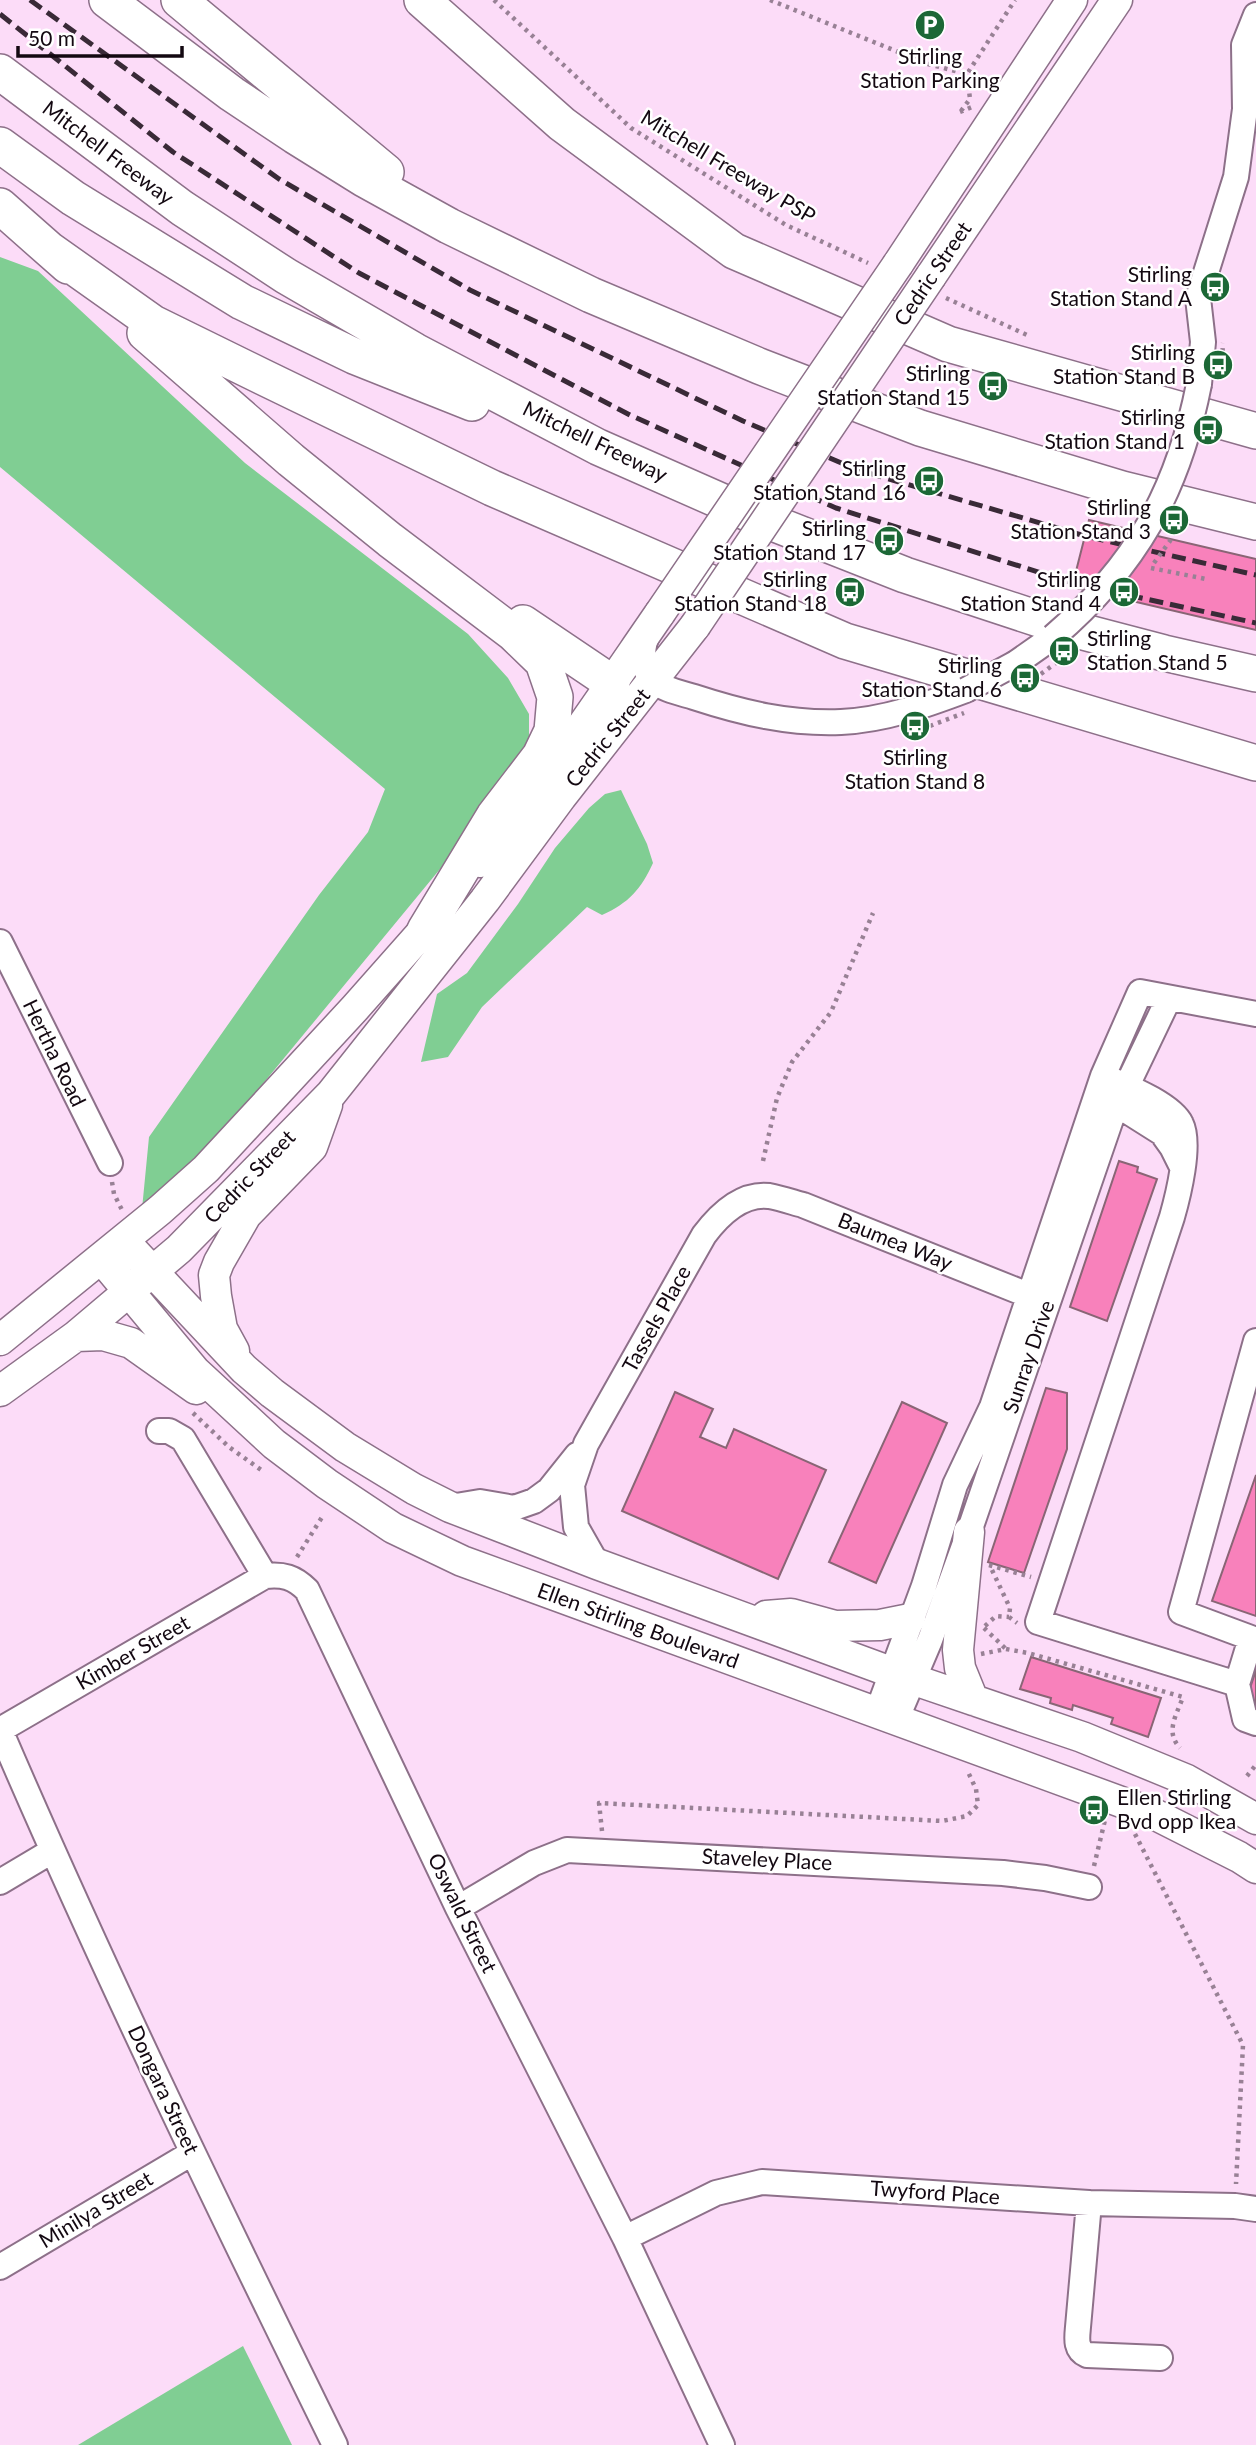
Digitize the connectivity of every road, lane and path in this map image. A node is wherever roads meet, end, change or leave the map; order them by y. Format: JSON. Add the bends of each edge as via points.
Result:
{"nodes":[{"id":1,"x":107,"y":0,"type":"edge"},
{"id":2,"x":179,"y":0,"type":"edge"},
{"id":3,"x":422,"y":0,"type":"edge"},
{"id":4,"x":494,"y":0,"type":"edge"},
{"id":5,"x":770,"y":0,"type":"edge"},
{"id":6,"x":1015,"y":0,"type":"edge"},
{"id":7,"x":1072,"y":0,"type":"edge"},
{"id":8,"x":1117,"y":0,"type":"edge"},
{"id":9,"x":1256,"y":15,"type":"edge"},
{"id":10,"x":0,"y":72,"type":"edge"},
{"id":11,"x":967,"y":74,"type":"junction"},
{"id":12,"x":960,"y":112,"type":"dead end"},
{"id":13,"x":0,"y":145,"type":"edge"},
{"id":14,"x":0,"y":206,"type":"edge"},
{"id":15,"x":449,"y":226,"type":"junction"},
{"id":16,"x":50,"y":250,"type":"junction"},
{"id":17,"x":887,"y":265,"type":"junction"},
{"id":18,"x":935,"y":286,"type":"junction"},
{"id":19,"x":1027,"y":335,"type":"dead end"},
{"id":20,"x":1256,"y":431,"type":"edge"},
{"id":21,"x":598,"y":447,"type":"junction"},
{"id":22,"x":1256,"y":522,"type":"edge"},
{"id":23,"x":1151,"y":568,"type":"dead end"},
{"id":24,"x":1206,"y":579,"type":"dead end"},
{"id":25,"x":463,"y":595,"type":"junction"},
{"id":26,"x":1256,"y":674,"type":"edge"},
{"id":27,"x":643,"y":688,"type":"junction"},
{"id":28,"x":1256,"y":763,"type":"edge"},
{"id":29,"x":873,"y":913,"type":"dead end"},
{"id":30,"x":425,"y":930,"type":"junction"},
{"id":31,"x":0,"y":942,"type":"edge"},
{"id":32,"x":1169,"y":998,"type":"junction"},
{"id":33,"x":1256,"y":1014,"type":"edge"},
{"id":34,"x":1111,"y":1090,"type":"junction"},
{"id":35,"x":331,"y":1094,"type":"junction"},
{"id":36,"x":763,"y":1161,"type":"dead end"},
{"id":37,"x":110,"y":1163,"type":"joint"},
{"id":38,"x":738,"y":1202,"type":"joint"},
{"id":39,"x":116,"y":1237,"type":"junction"},
{"id":40,"x":152,"y":1272,"type":"junction"},
{"id":41,"x":130,"y":1292,"type":"junction"},
{"id":42,"x":1039,"y":1300,"type":"junction"},
{"id":43,"x":76,"y":1336,"type":"junction"},
{"id":44,"x":0,"y":1340,"type":"edge"},
{"id":45,"x":1256,"y":1341,"type":"edge"},
{"id":46,"x":244,"y":1369,"type":"junction"},
{"id":47,"x":0,"y":1391,"type":"edge"},
{"id":48,"x":159,"y":1431,"type":"dead end"},
{"id":49,"x":274,"y":1444,"type":"junction"},
{"id":50,"x":586,"y":1444,"type":"junction"},
{"id":51,"x":450,"y":1507,"type":"junction"},
{"id":52,"x":324,"y":1514,"type":"dead end"},
{"id":53,"x":969,"y":1532,"type":"junction"},
{"id":54,"x":297,"y":1557,"type":"dead end"},
{"id":55,"x":978,"y":1562,"type":"dead end"},
{"id":56,"x":597,"y":1564,"type":"junction"},
{"id":57,"x":990,"y":1566,"type":"junction"},
{"id":58,"x":265,"y":1576,"type":"junction"},
{"id":59,"x":1033,"y":1578,"type":"dead end"},
{"id":60,"x":745,"y":1618,"type":"junction"},
{"id":61,"x":910,"y":1619,"type":"junction"},
{"id":62,"x":1021,"y":1627,"type":"dead end"},
{"id":63,"x":984,"y":1628,"type":"dead end"},
{"id":64,"x":1006,"y":1649,"type":"junction"},
{"id":65,"x":970,"y":1657,"type":"dead end"},
{"id":66,"x":902,"y":1676,"type":"junction"},
{"id":67,"x":1237,"y":1684,"type":"junction"},
{"id":68,"x":973,"y":1700,"type":"junction"},
{"id":69,"x":887,"y":1717,"type":"junction"},
{"id":70,"x":1256,"y":1723,"type":"edge"},
{"id":71,"x":0,"y":1730,"type":"edge"},
{"id":72,"x":1180,"y":1748,"type":"dead end"},
{"id":73,"x":1255,"y":1766,"type":"edge"},
{"id":74,"x":966,"y":1769,"type":"dead end"},
{"id":75,"x":1247,"y":1776,"type":"dead end"},
{"id":76,"x":1105,"y":1818,"type":"dead end"},
{"id":77,"x":1256,"y":1819,"type":"edge"},
{"id":78,"x":1131,"y":1826,"type":"dead end"},
{"id":79,"x":52,"y":1851,"type":"junction"},
{"id":80,"x":603,"y":1851,"type":"junction"},
{"id":81,"x":1256,"y":1868,"type":"edge"},
{"id":82,"x":0,"y":1882,"type":"edge"},
{"id":83,"x":1088,"y":1887,"type":"joint"},
{"id":84,"x":458,"y":1908,"type":"junction"},
{"id":85,"x":192,"y":2153,"type":"junction"},
{"id":86,"x":1089,"y":2203,"type":"junction"},
{"id":87,"x":1246,"y":2208,"type":"edge"},
{"id":88,"x":625,"y":2238,"type":"junction"},
{"id":89,"x":0,"y":2267,"type":"edge"},
{"id":90,"x":1160,"y":2358,"type":"dead end"},
{"id":91,"x":335,"y":2445,"type":"edge"},
{"id":92,"x":722,"y":2445,"type":"edge"}],
"edges":[{"from":1,"to":15,"type":"highway","via":[[295,136]]},
{"from":2,"to":15,"type":"highway"},
{"from":3,"to":20,"type":"highway","via":[[562,124],[734,251],[948,344]]},
{"from":4,"to":17,"type":"path","name":"Mitchell Freeway PSP","via":[[631,128],[786,226]]},
{"from":5,"to":11,"type":"path","via":[[928,64]]},
{"from":6,"to":11,"type":"path"},
{"from":7,"to":17,"type":"main road","name":"Cedric Street"},
{"from":8,"to":18,"type":"main road","name":"Cedric Street"},
{"from":9,"to":27,"type":"street","bridge":true,"via":[[1244,45],[1245,110],[1236,177],[1199,298],[1203,342],[1191,426],[1167,493],[1145,534],[1107,586],[1053,637],[1016,663],[966,690],[918,708],[844,722],[799,722]]},
{"from":10,"to":21,"type":"highway","name":"Mitchell Freeway","via":[[182,208],[286,276],[415,351]]},
{"from":11,"to":12,"type":"path","via":[[970,99]]},
{"from":13,"to":21,"type":"highway","via":[[73,198],[242,302],[366,361]]},
{"from":14,"to":16,"type":"highway"},
{"from":15,"to":22,"type":"highway","via":[[591,295],[920,428],[1122,489]]},
{"from":16,"to":25,"type":"highway","via":[[291,460]]},
{"from":16,"to":28,"type":"highway","via":[[153,323],[492,488],[823,632]]},
{"from":17,"to":27,"type":"main road","name":"Cedric Street","bridge":true,"via":[[660,613]]},
{"from":18,"to":19,"type":"path"},
{"from":18,"to":27,"type":"main road","name":"Cedric Street","bridge":true,"via":[[689,635]]},
{"from":21,"to":26,"type":"highway","name":"Mitchell Freeway","via":[[905,575],[1057,625]]},
{"from":23,"to":24,"type":"path"},
{"from":25,"to":27,"type":"highway"},
{"from":25,"to":30,"type":"highway","via":[[542,662],[555,697],[552,731]]},
{"from":27,"to":30,"type":"main road","name":"Cedric Street","via":[[509,826]]},
{"from":27,"to":35,"type":"main road","name":"Cedric Street","via":[[468,922]]},
{"from":29,"to":36,"type":"path","via":[[831,1012],[792,1062]]},
{"from":30,"to":39,"type":"main road","name":"Cedric Street","via":[[206,1169]]},
{"from":31,"to":37,"type":"street","name":"Hertha Road"},
{"from":32,"to":33,"type":"street"},
{"from":32,"to":34,"type":"street","name":"Sunray Drive"},
{"from":32,"to":34,"type":"street","name":"Sunray Drive","via":[[1140,992]]},
{"from":34,"to":42,"type":"street","name":"Sunray Drive","via":[[1096,1160]]},
{"from":34,"to":67,"type":"street","via":[[1158,1104],[1181,1124],[1181,1185],[1038,1622]]},
{"from":35,"to":40,"type":"main road","name":"Cedric Street"},
{"from":35,"to":46,"type":"main road","via":[[312,1147],[246,1215],[219,1262],[215,1275],[222,1329]]},
{"from":37,"to":39,"type":"path"},
{"from":38,"to":42,"type":"street","name":"Baumea Way","via":[[766,1196],[803,1205]]},
{"from":38,"to":50,"type":"street","name":"Tassels Place","via":[[717,1217],[704,1235]]},
{"from":39,"to":40,"type":"main road","name":"Ellen Stirling Boulevard"},
{"from":39,"to":41,"type":"main road","name":"Ellen Stirling Boulevard"},
{"from":39,"to":44,"type":"main road","name":"Cedric Street"},
{"from":40,"to":41,"type":"main road","name":"Cedric Street"},
{"from":40,"to":46,"type":"main road","name":"Ellen Stirling Boulevard"},
{"from":41,"to":43,"type":"main road","name":"Cedric Street"},
{"from":41,"to":49,"type":"main road","name":"Ellen Stirling Boulevard","via":[[195,1371]]},
{"from":42,"to":53,"type":"street","name":"Sunray Drive"},
{"from":42,"to":61,"type":"street","name":"Sunray Drive","via":[[955,1485]]},
{"from":43,"to":47,"type":"main road","name":"Cedric Street"},
{"from":43,"to":49,"type":"main road","via":[[103,1335],[131,1343]]},
{"from":45,"to":67,"type":"street","via":[[1181,1612],[1251,1638]]},
{"from":46,"to":51,"type":"main road","name":"Ellen Stirling Boulevard","via":[[345,1447]]},
{"from":48,"to":58,"type":"street","via":[[183,1439]]},
{"from":49,"to":69,"type":"main road","name":"Ellen Stirling Boulevard","via":[[393,1528],[462,1561]]},
{"from":50,"to":51,"type":"street","name":"Tassels Place","via":[[534,1502],[514,1508],[480,1502]]},
{"from":50,"to":56,"type":"street","name":"Tassels Place","via":[[572,1485],[576,1527]]},
{"from":51,"to":56,"type":"main road","name":"Ellen Stirling Boulevard"},
{"from":52,"to":54,"type":"path"},
{"from":53,"to":66,"type":"street","name":"Sunray Drive"},
{"from":53,"to":68,"type":"main road","via":[[958,1650]]},
{"from":55,"to":57,"type":"path"},
{"from":56,"to":60,"type":"main road","name":"Ellen Stirling Boulevard"},
{"from":57,"to":59,"type":"path"},
{"from":57,"to":62,"type":"path","via":[[1010,1608],[1009,1617]]},
{"from":58,"to":71,"type":"street","name":"Kimber Street"},
{"from":58,"to":84,"type":"street","name":"Oswald Street","via":[[291,1577],[307,1590]]},
{"from":60,"to":61,"type":"main road","via":[[791,1614],[835,1626]]},
{"from":60,"to":66,"type":"main road","name":"Ellen Stirling Boulevard"},
{"from":61,"to":66,"type":"street","name":"Sunray Drive"},
{"from":63,"to":64,"type":"path"},
{"from":64,"to":65,"type":"path"},
{"from":64,"to":72,"type":"path","via":[[1183,1697],[1171,1729]]},
{"from":66,"to":68,"type":"main road","name":"Ellen Stirling Boulevard"},
{"from":66,"to":69,"type":"street","name":"Sunray Drive"},
{"from":67,"to":70,"type":"street","via":[[1245,1719]]},
{"from":68,"to":77,"type":"main road","name":"Ellen Stirling Boulevard","via":[[1128,1755],[1187,1780]]},
{"from":69,"to":81,"type":"main road","name":"Ellen Stirling Boulevard","via":[[1154,1814]]},
{"from":71,"to":79,"type":"street","name":"Dongara Street"},
{"from":73,"to":75,"type":"path"},
{"from":74,"to":80,"type":"path","via":[[978,1805],[967,1816],[942,1821],[599,1803]]},
{"from":76,"to":83,"type":"path"},
{"from":78,"to":87,"type":"path","via":[[1243,2045]]},
{"from":79,"to":82,"type":"street"},
{"from":79,"to":85,"type":"street","name":"Dongara Street"},
{"from":80,"to":83,"type":"street","name":"Staveley Place","via":[[1003,1873]]},
{"from":80,"to":84,"type":"street","name":"Staveley Place","via":[[567,1850],[548,1856]]},
{"from":84,"to":88,"type":"street","name":"Oswald Street"},
{"from":85,"to":89,"type":"street","name":"Minilya Street"},
{"from":85,"to":91,"type":"street","name":"Dongara Street"},
{"from":86,"to":87,"type":"street","name":"Twyford Place"},
{"from":86,"to":88,"type":"street","name":"Twyford Place","via":[[762,2182],[716,2193]]},
{"from":86,"to":90,"type":"street","via":[[1078,2327],[1081,2353]]},
{"from":88,"to":92,"type":"street","name":"Oswald Street"}]}
